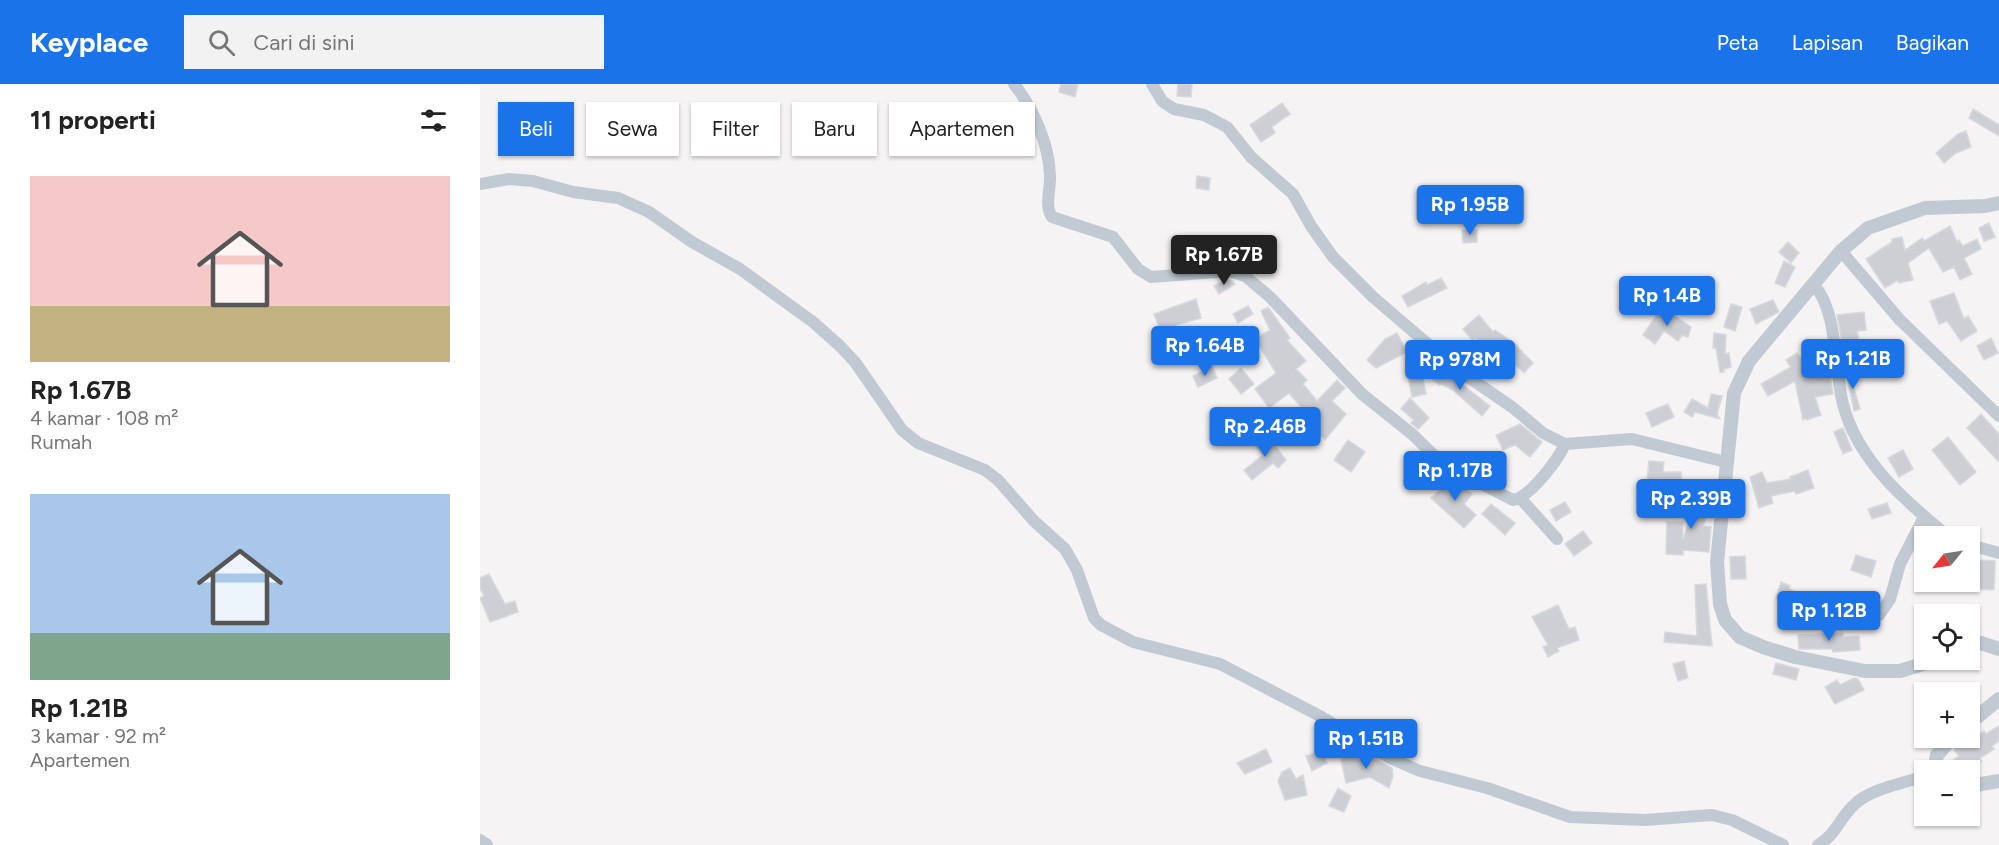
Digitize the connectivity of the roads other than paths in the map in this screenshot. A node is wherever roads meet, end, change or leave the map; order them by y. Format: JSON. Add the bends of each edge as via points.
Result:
{"nodes":[{"id":1,"x":1014,"y":84,"type":"edge"},
{"id":2,"x":1152,"y":84,"type":"edge"},
{"id":3,"x":480,"y":184,"type":"edge"},
{"id":4,"x":1999,"y":203,"type":"edge"},
{"id":5,"x":1841,"y":251,"type":"junction"},
{"id":6,"x":1814,"y":285,"type":"junction"},
{"id":7,"x":1999,"y":416,"type":"edge"},
{"id":8,"x":1565,"y":444,"type":"junction"},
{"id":9,"x":1726,"y":462,"type":"junction"},
{"id":10,"x":1521,"y":499,"type":"junction"},
{"id":11,"x":1924,"y":517,"type":"junction"},
{"id":12,"x":1936,"y":526,"type":"edge"},
{"id":13,"x":1557,"y":538,"type":"dead end"},
{"id":14,"x":1980,"y":548,"type":"edge"},
{"id":15,"x":1999,"y":554,"type":"edge"},
{"id":16,"x":1879,"y":615,"type":"dead end"},
{"id":17,"x":1980,"y":643,"type":"edge"},
{"id":18,"x":1999,"y":649,"type":"edge"},
{"id":19,"x":1914,"y":667,"type":"edge"},
{"id":20,"x":1999,"y":699,"type":"edge"},
{"id":21,"x":1980,"y":715,"type":"edge"},
{"id":22,"x":1914,"y":779,"type":"edge"},
{"id":23,"x":1999,"y":781,"type":"edge"},
{"id":24,"x":1980,"y":784,"type":"edge"},
{"id":25,"x":480,"y":840,"type":"edge"},
{"id":26,"x":487,"y":845,"type":"edge"},
{"id":27,"x":1783,"y":845,"type":"edge"},
{"id":28,"x":1818,"y":845,"type":"edge"}],
"edges":[{"from":1,"to":10,"type":"street","via":[[1035,117],[1043,141],[1050,174],[1048,207],[1052,217],[1113,237],[1138,269],[1151,277],[1230,271],[1245,276],[1362,394],[1443,464],[1513,500]]},
{"from":2,"to":8,"type":"street","via":[[1162,101],[1174,109],[1204,115],[1227,127],[1251,157],[1293,194],[1333,257],[1373,297],[1452,366],[1512,406],[1543,433]]},
{"from":3,"to":27,"type":"street","via":[[534,181],[573,192],[618,198],[649,212],[740,269],[840,346],[902,430],[918,443],[985,470],[998,480],[1065,549],[1094,618],[1133,642],[1220,664],[1420,771],[1487,788],[1570,817],[1645,820],[1712,815],[1732,820]]},
{"from":4,"to":5,"type":"street","via":[[1925,208],[1892,218],[1868,228]]},
{"from":5,"to":6,"type":"street"},
{"from":5,"to":7,"type":"street","via":[[1900,320]]},
{"from":6,"to":9,"type":"street","via":[[1739,377]]},
{"from":6,"to":11,"type":"street","via":[[1826,304],[1843,404],[1855,436]]},
{"from":8,"to":9,"type":"street","via":[[1632,439]]},
{"from":8,"to":10,"type":"street","via":[[1559,457]]},
{"from":9,"to":19,"type":"street","via":[[1717,562],[1720,604],[1725,620],[1740,637],[1795,657],[1865,671],[1900,671]]},
{"from":10,"to":13,"type":"street"},
{"from":11,"to":12,"type":"street"},
{"from":11,"to":16,"type":"street","via":[[1900,564],[1890,599]]},
{"from":14,"to":15,"type":"street"},
{"from":17,"to":18,"type":"street"},
{"from":20,"to":21,"type":"street"},
{"from":22,"to":28,"type":"street","via":[[1854,804],[1835,831]]},
{"from":23,"to":24,"type":"street"},
{"from":25,"to":26,"type":"street"}]}
